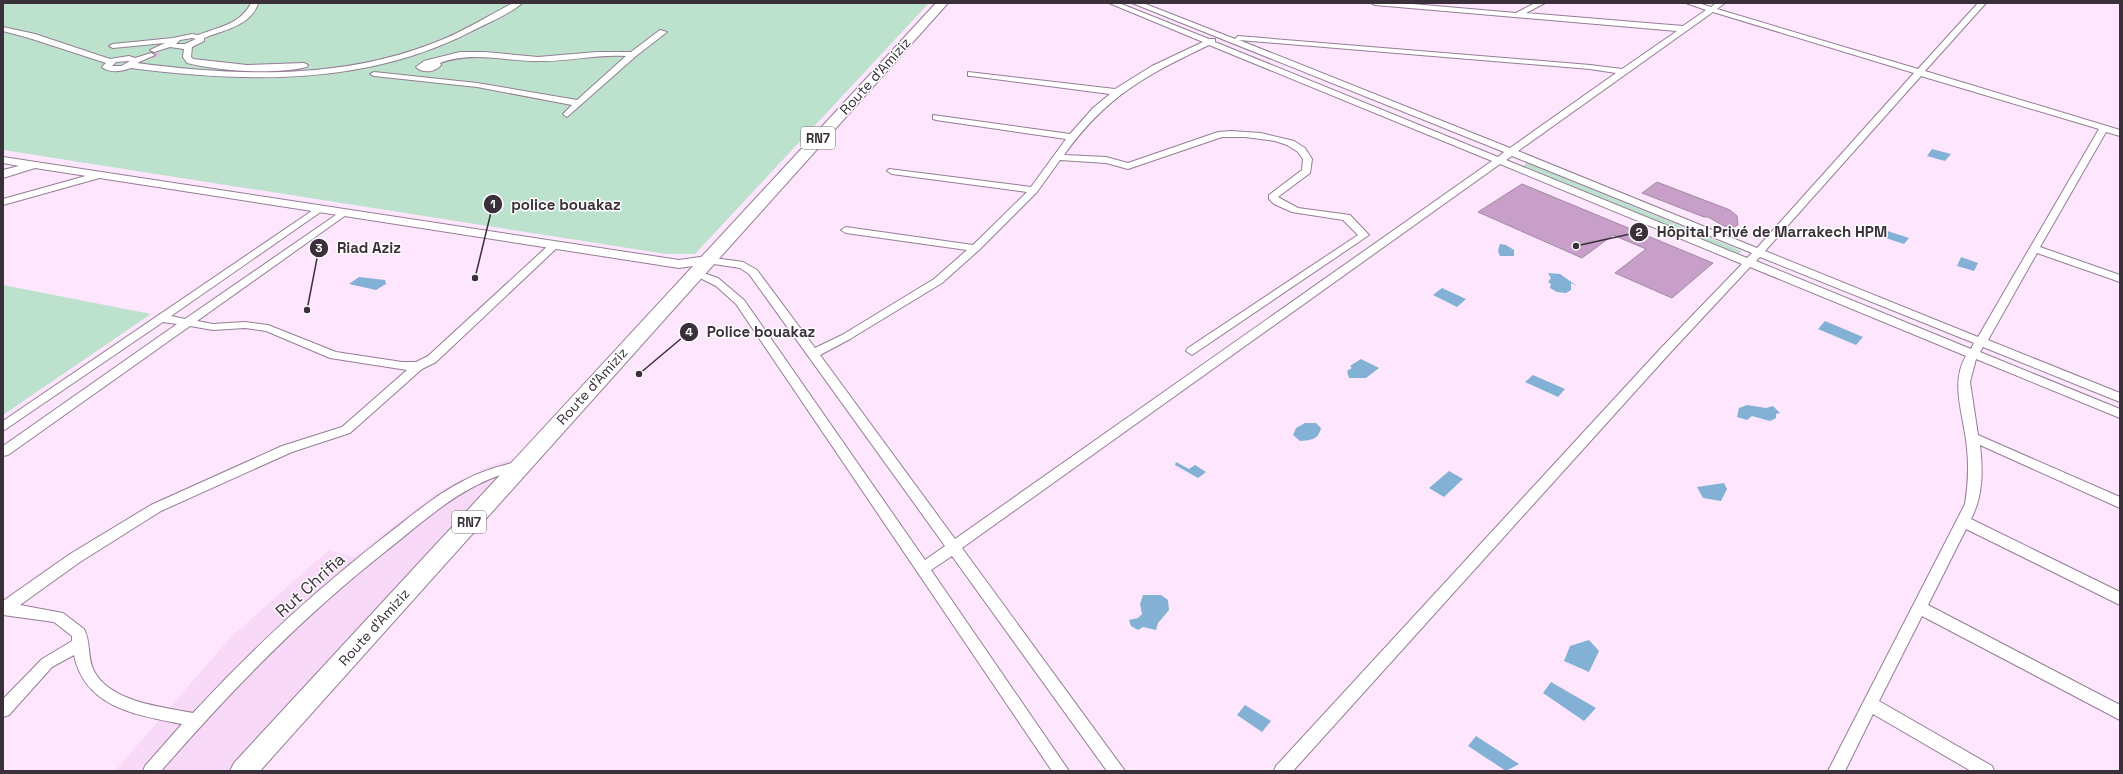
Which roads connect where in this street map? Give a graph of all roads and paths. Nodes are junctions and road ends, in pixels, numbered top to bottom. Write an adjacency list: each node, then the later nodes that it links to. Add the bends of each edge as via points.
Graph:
1 (518, 3): 25 (street, via 454,38)
2 (942, 3): 62 (main road, Route d'Amiziz / RN7)
3 (1113, 3): 12 (street)
4 (1155, 3): 12 (street)
5 (1375, 3): 11 (street)
6 (1541, 3): 14 (street)
7 (1690, 3): 13 (street)
8 (1721, 3): 13 (street)
9 (1982, 3): 30 (street)
10 (254, 4): 18 (street, via 250,14 243,19)
11 (1404, 4): 14 (street)
12 (1134, 6): 19 (street); 20 (street)
13 (1712, 10): 16 (street); 30 (street)
14 (1518, 14): 16 (street)
15 (3, 29): 26 (street, via 111,62 106,65 107,68 117,68)
16 (1686, 29): 29 (street)
17 (663, 32): 24 (street)
18 (199, 36): 21 (street, via 188,36); 22 (street, via 199,41)
19 (1225, 37): 20 (street); 29 (street); 33 (street)
20 (1209, 42): 35 (street); 36 (street, via 1155,68)
21 (174, 43): 22 (street); 23 (street); 26 (street)
22 (188, 45): 27 (street, via 186,57 190,61 207,64 285,67)
23 (113, 46)
24 (633, 54): 28 (street, via 537,59 465,54 451,55); 37 (street)
25 (402, 57): 26 (street, via 335,72 274,77 196,74); 28 (street)
26 (132, 61)
27 (304, 65)
28 (423, 67): 34 (street)
29 (1625, 72): 44 (street)
30 (1920, 72): 41 (street); 60 (street)
31 (374, 74): 34 (street)
32 (971, 74): 36 (street)
33 (1318, 74): 35 (street); 44 (street)
34 (413, 77): 37 (street, via 477,85)
35 (1305, 81): 47 (street)
36 (1117, 92): 43 (street, via 1096,110)
37 (578, 103): 38 (street)
38 (567, 114)
39 (936, 118): 43 (street)
40 (2120, 127): 41 (street)
41 (2107, 129): 42 (street); 59 (street)
42 (2120, 133)
43 (1072, 137): 45 (street)
44 (1511, 152): 47 (street); 60 (street)
45 (1059, 157): 52 (street); 67 (street, via 1106,160 1128,166 1221,134 1273,137 1299,147 1310,164 1307,171 1272,196 1276,203 1317,216 1346,217 1364,235)
46 (3, 160): 48 (street)
47 (1500, 160): 61 (street); 79 (street)
48 (35, 165): 50 (street); 51 (street)
49 (892, 171): 52 (street)
50 (3, 174)
51 (100, 175): 53 (street); 54 (street)
52 (1034, 190): 58 (street)
53 (3, 202)
54 (319, 209): 55 (street); 64 (street)
55 (343, 212): 57 (street); 65 (street)
56 (846, 230): 58 (street)
57 (555, 245): 62 (street); 70 (street, via 432,359)
58 (975, 248): 68 (street, via 938,280 846,337)
59 (2035, 249): 63 (street); 66 (street)
60 (1758, 253): 61 (street); 66 (street)
61 (1748, 264): 69 (street); 93 (street, via 1664,351)
62 (694, 266): 68 (street, via 743,265 753,272); 76 (main road, Route d'Amiziz / RN7); 80 (street, via 723,284 740,302)
63 (2120, 279)
64 (162, 318): 65 (street); 73 (street)
65 (186, 322): 70 (street, via 213,327 245,325 268,328 334,355 402,366); 75 (street)
66 (1981, 342): 69 (street); 71 (street)
67 (1192, 351)
68 (813, 354): 79 (street)
69 (1972, 355): 72 (street); 74 (street, via 1964,373)
70 (418, 366): 83 (street, via 346,430 287,449 156,508 75,558)
71 (2120, 398)
72 (2120, 414)
73 (3, 428)
74 (1972, 437): 77 (street); 78 (street, via 1976,487)
75 (3, 452)
76 (521, 465): 88 (street, Rut Chrifia, via 480,477 448,495 380,547 309,608); 90 (main road, Route d'Amiziz / RN7)
77 (2120, 503)
78 (1964, 522): 81 (street); 82 (street)
79 (954, 548): 80 (street); 92 (street)
80 (922, 570): 91 (street)
81 (2120, 599)
82 (1920, 608): 85 (street); 87 (street)
83 (3, 609): 84 (street, via 58,617 79,633)
84 (80, 644): 86 (street, via 47,663); 88 (street, via 88,674 105,694 138,708)
85 (1870, 704): 94 (street); 95 (street)
86 (3, 710)
87 (2120, 713)
88 (195, 720): 89 (street, Rut Chrifia)
89 (151, 771)
90 (244, 771)
91 (1060, 771)
92 (1117, 771)
93 (1282, 771)
94 (1836, 771)
95 (1986, 771)

